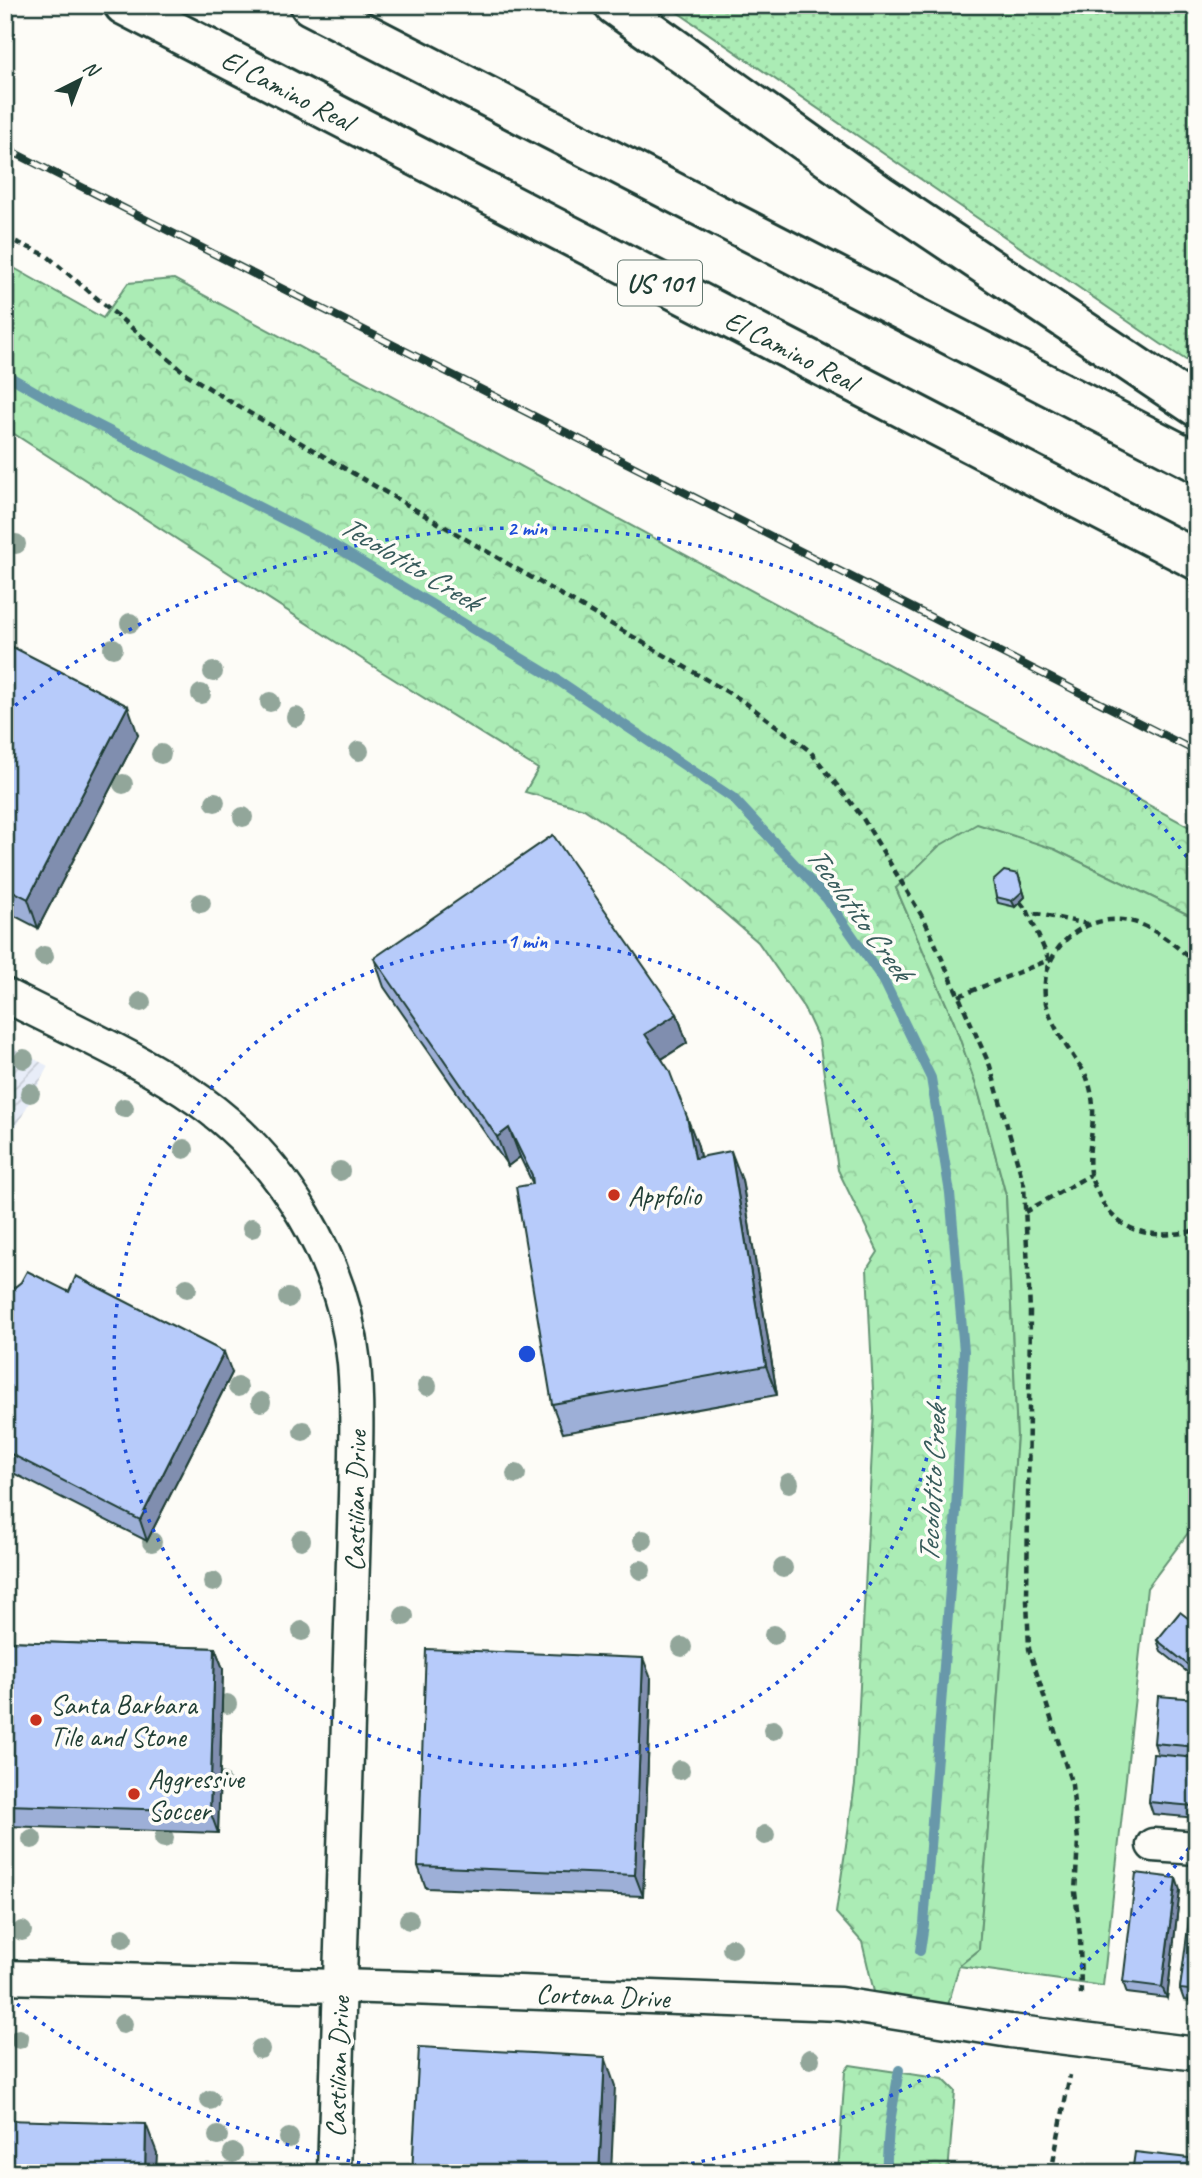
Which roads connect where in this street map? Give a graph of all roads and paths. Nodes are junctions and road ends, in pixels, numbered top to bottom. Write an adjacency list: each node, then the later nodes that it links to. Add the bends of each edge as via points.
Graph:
1 (124, 5): 7 (highway, El Camino Real / US 101)
2 (310, 5): 6 (highway)
3 (614, 5): 5 (highway, via 879,194)
4 (5, 237): 14 (path, via 46,256 185,373 743,701 810,751 862,817 926,921)
5 (1197, 407)
6 (1197, 461)
7 (1197, 560)
8 (1020, 902): 9 (path)
9 (1028, 912): 10 (path); 11 (path)
10 (1088, 925): 11 (path); 12 (path, via 1107,919 1132,922 1160,935)
11 (1049, 960): 14 (path); 15 (path, via 1046,1002 1054,1025 1086,1075 1092,1097)
12 (1197, 963)
13 (5, 995): 21 (street, Castilian Drive, via 169,1080 238,1131 299,1207 336,1286 354,1362 356,1399)
14 (959, 996): 16 (path, via 990,1066 1024,1185)
15 (1090, 1175): 16 (path); 17 (path, via 1112,1216 1130,1229 1174,1236)
16 (1025, 1212): 22 (path, via 1030,1311 1029,1649 1072,1785 1078,1840 1074,1892)
17 (1197, 1230)
18 (1153, 1845): 19 (street)
19 (1197, 1847)
20 (5, 1977): 21 (street, Cortona Drive)
21 (340, 1987): 23 (street, Cortona Drive, via 840,2004); 25 (street, Castilian Drive)
22 (1081, 1998)
23 (1197, 2054)
24 (1070, 2075): 26 (path)
25 (334, 2173)
26 (1051, 2173)

